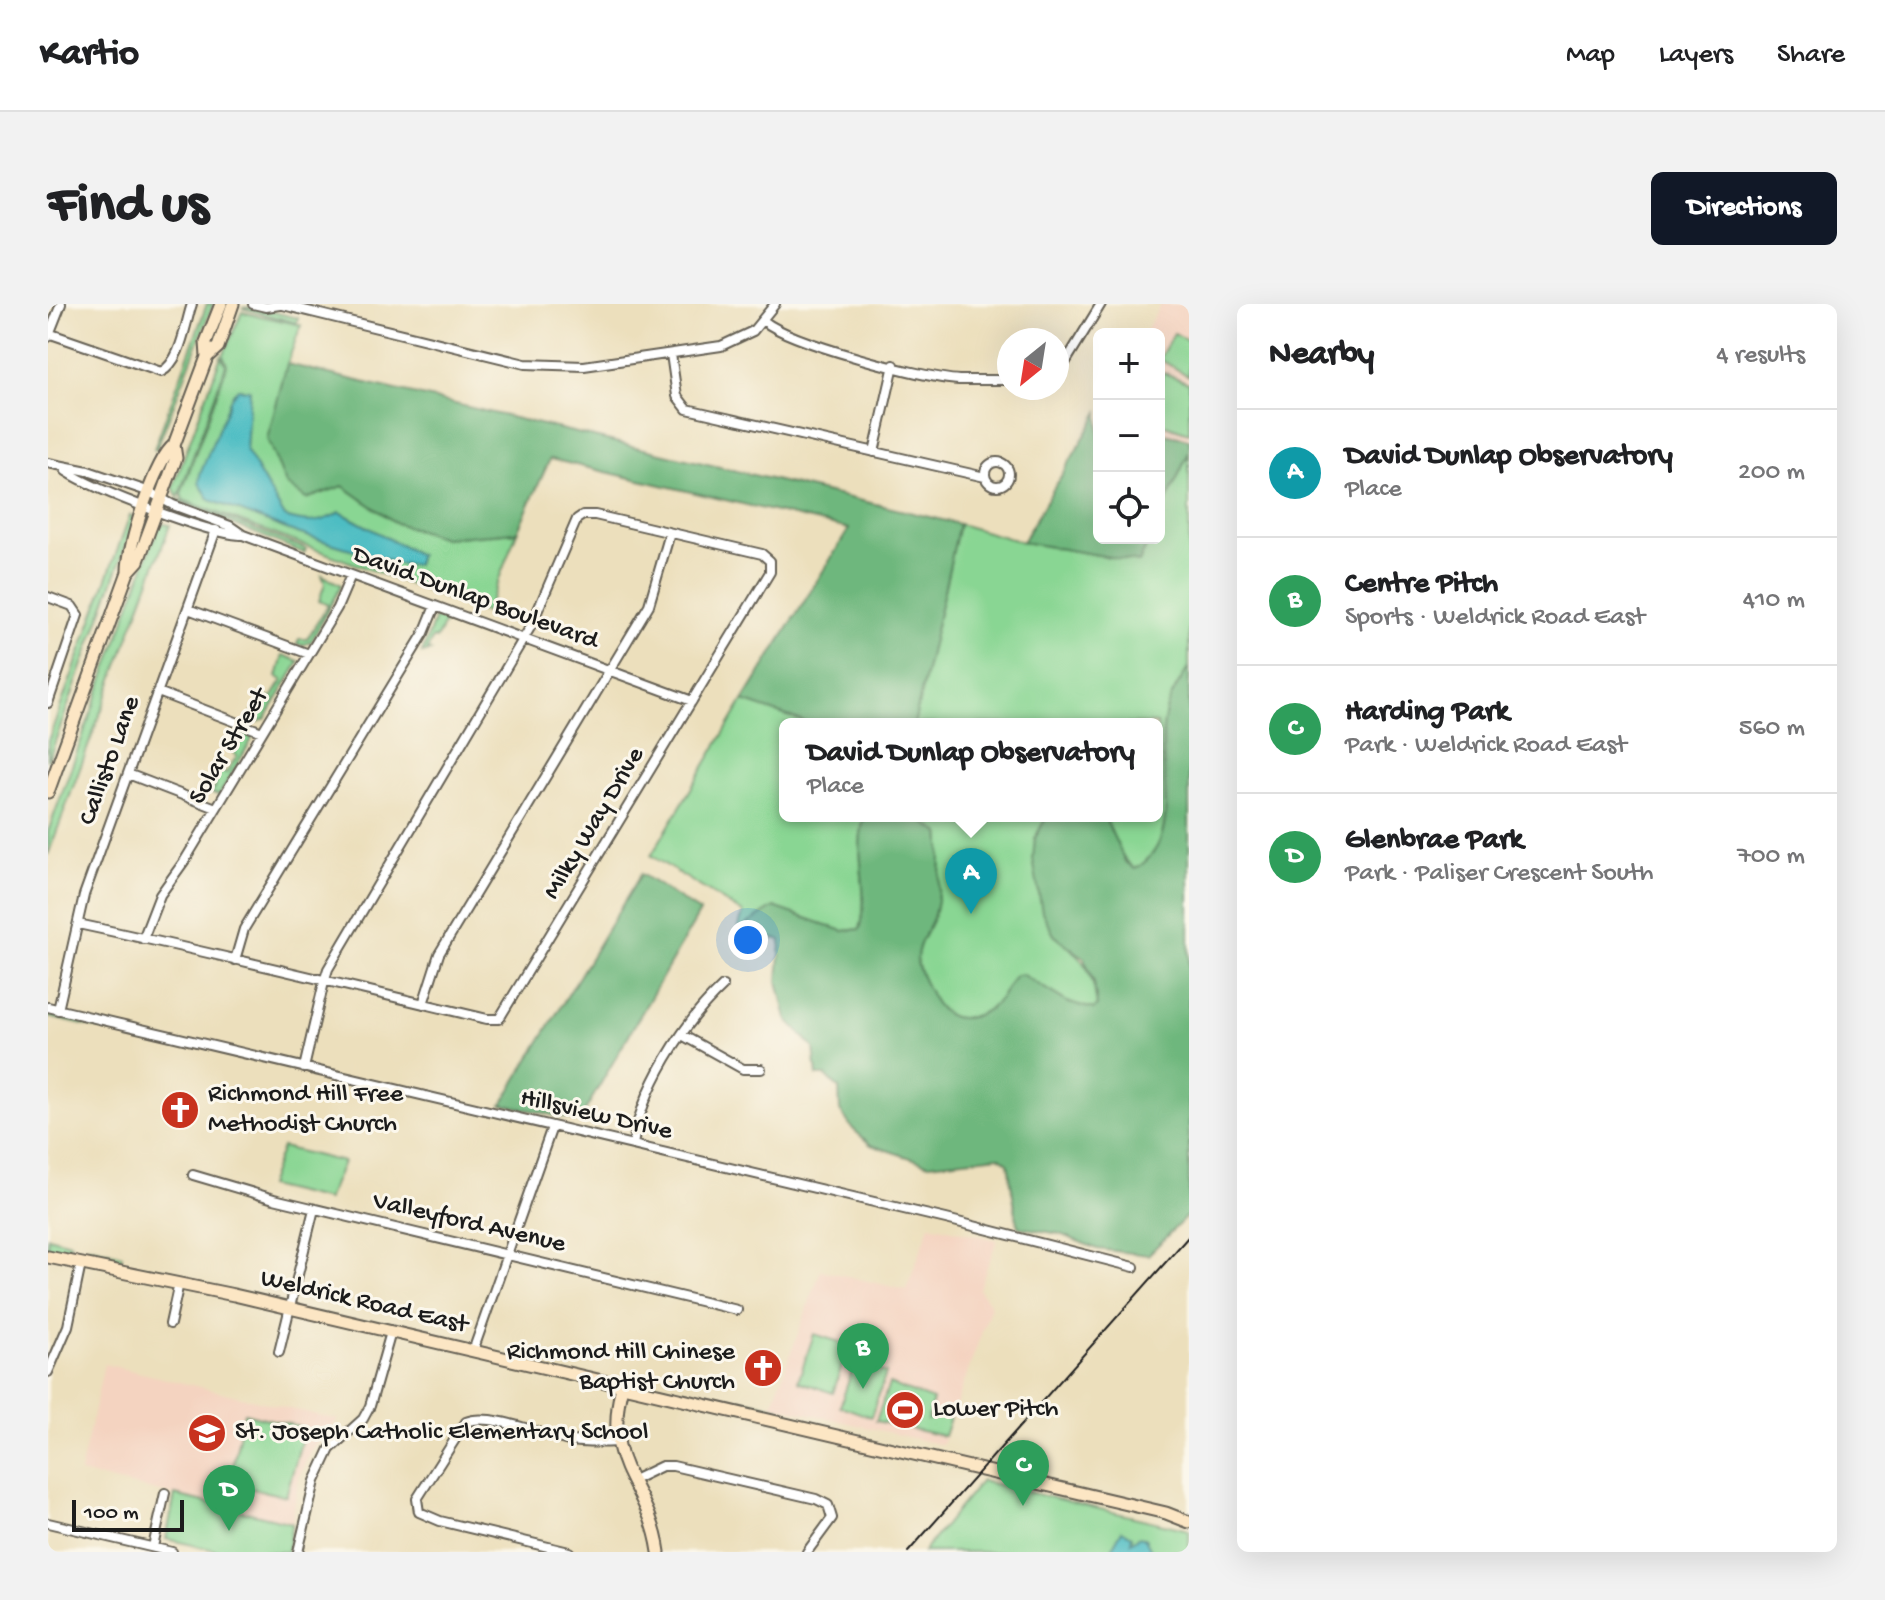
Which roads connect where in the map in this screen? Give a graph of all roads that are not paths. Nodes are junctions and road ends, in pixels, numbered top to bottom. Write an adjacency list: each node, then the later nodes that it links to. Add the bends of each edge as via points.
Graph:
1 (61, 304): 11 (street)
2 (192, 304): 11 (street, via 175,358 161,372)
3 (221, 304): 14 (street, via 206,342)
4 (233, 304): 14 (street, via 218,347)
5 (253, 304): 6 (street)
6 (280, 304): 9 (street)
7 (775, 304): 10 (street)
8 (1101, 304): 13 (street)
9 (311, 308): 12 (street, via 543,366)
10 (764, 321): 12 (street, via 735,342); 15 (street, via 790,337)
11 (48, 334)
12 (671, 354): 17 (street, via 677,396 687,409)
13 (1069, 356)
14 (207, 357): 21 (street, via 174,445 164,452)
15 (894, 365): 16 (street, via 946,378); 17 (street)
16 (997, 380)
17 (874, 452): 20 (street)
18 (48, 463): 19 (street)
19 (62, 468): 21 (street, via 88,471); 21 (street, via 83,482)
20 (985, 477)
21 (153, 501): 22 (street, David Dunlap Boulevard); 24 (street, David Dunlap Boulevard); 37 (street, via 128,557 128,572)
22 (216, 530): 24 (street, David Dunlap Boulevard); 28 (street, Callisto Lane)
23 (670, 533): 29 (street, Milky Way Drive, via 583,515 577,519); 31 (street, via 649,605); 33 (street, Milky Way Drive, via 762,554 770,561 770,572)
24 (243, 535): 25 (street, David Dunlap Boulevard)
25 (351, 575): 27 (street, David Dunlap Boulevard); 30 (street, Solar Street)
26 (48, 597): 34 (street, via 72,606 78,615)
27 (435, 606): 29 (street, David Dunlap Boulevard); 41 (street, via 424,633 244,929)
28 (188, 609): 30 (street); 32 (street, Callisto Lane)
29 (524, 638): 31 (street, David Dunlap Boulevard); 42 (street, via 340,945)
30 (309, 654): 35 (street, Solar Street)
31 (610, 669): 33 (street, David Dunlap Boulevard); 44 (street, via 439,954)
32 (158, 692): 35 (street); 36 (street, Callisto Lane)
33 (692, 701): 44 (street, Milky Way Drive, via 504,1014 487,1019)
34 (48, 703)
35 (262, 732): 38 (street, Solar Street)
36 (128, 774): 38 (street); 39 (street, Callisto Lane)
37 (48, 792)
38 (216, 808): 40 (street, Solar Street, via 160,895)
39 (78, 924): 40 (street, Milky Way Drive); 45 (street, Callisto Lane)
40 (143, 939): 41 (street, Milky Way Drive)
41 (235, 960): 42 (street, Milky Way Drive)
42 (324, 982): 44 (street, Milky Way Drive); 47 (street)
43 (723, 986): 46 (street)
44 (423, 1004)
45 (53, 1008): 47 (street, Hillsview Drive)
46 (682, 1035): 48 (street, via 743,1069); 50 (street, via 641,1108)
47 (304, 1068): 49 (street, Hillsview Drive)
48 (761, 1069)
49 (552, 1127): 50 (street, Hillsview Drive); 53 (street)
50 (633, 1145): 56 (street, Hillsview Drive)
51 (193, 1175): 52 (street, Valleyford Avenue)
52 (314, 1209): 53 (street, Valleyford Avenue); 58 (street)
53 (508, 1254): 59 (street, Valleyford Avenue); 62 (street)
54 (48, 1257): 55 (street, Weldrick Road East)
55 (81, 1264): 57 (street, Weldrick Road East); 64 (street, via 68,1326)
56 (1134, 1267)
57 (179, 1283): 58 (street, Weldrick Road East); 60 (street)
58 (289, 1308): 61 (street, Weldrick Road East); 63 (street)
59 (737, 1310)
60 (170, 1324)
61 (391, 1332): 62 (street, Weldrick Road East); 73 (street, via 370,1406 330,1449 315,1481)
62 (473, 1351): 65 (street, Weldrick Road East)
63 (279, 1352)
64 (48, 1372)
65 (622, 1386): 66 (street, via 615,1417); 69 (street, Weldrick Road East)
66 (617, 1442): 67 (street); 74 (street, via 567,1440 473,1419 466,1422 417,1499 419,1512 440,1521)
67 (631, 1481): 75 (street, via 650,1518); 76 (street, via 673,1466 816,1499 828,1505 832,1518)
68 (165, 1493): 71 (street)
69 (1187, 1518)
70 (48, 1523): 71 (street)
71 (153, 1547): 72 (street)
72 (172, 1552)
73 (298, 1552)
74 (569, 1552)
75 (659, 1552)
76 (807, 1552)

